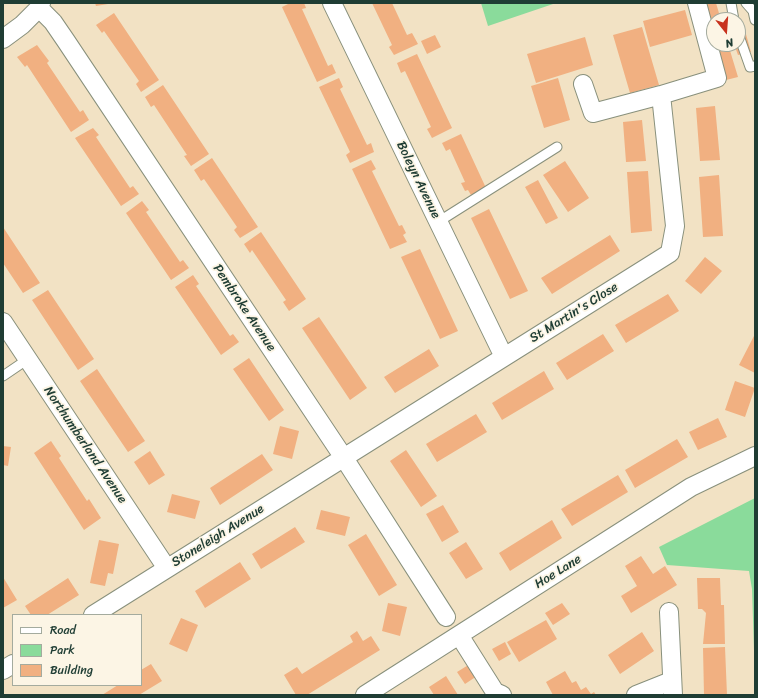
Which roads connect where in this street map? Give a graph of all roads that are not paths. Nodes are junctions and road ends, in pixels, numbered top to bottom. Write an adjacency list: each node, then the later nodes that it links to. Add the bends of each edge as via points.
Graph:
1 (332, 3): 12 (street, Boleyn Avenue)
2 (697, 3): 10 (street, via 717,78)
3 (746, 3): 5 (lane)
4 (40, 5): 6 (street, via 22,25); 18 (street, Pembroke Avenue)
5 (754, 14)
6 (3, 39)
7 (745, 52): 8 (lane, via 750,67)
8 (755, 66)
9 (583, 84): 10 (street, via 593,113)
10 (661, 96): 14 (street, St Martin's Close, via 675,226 670,253)
11 (557, 147): 12 (lane)
12 (438, 222): 14 (street, Boleyn Avenue)
13 (3, 322): 15 (street, Northumberland Avenue)
14 (504, 357): 18 (street, St Martin's Close)
15 (28, 359): 16 (lane); 19 (street, Northumberland Avenue)
16 (3, 376)
17 (755, 456): 23 (street, Hoe Lane, via 691,488)
18 (344, 458): 19 (street, Stoneleigh Avenue); 22 (street, Pembroke Avenue)
19 (166, 567): 21 (street, Stoneleigh Avenue)
20 (669, 612): 26 (street)
21 (95, 614)
22 (446, 617)
23 (459, 635): 27 (street); 28 (street, Hoe Lane)
24 (12, 665): 25 (street)
25 (3, 670)
26 (672, 688): 29 (street)
27 (497, 694)
28 (365, 695)
29 (636, 695)

